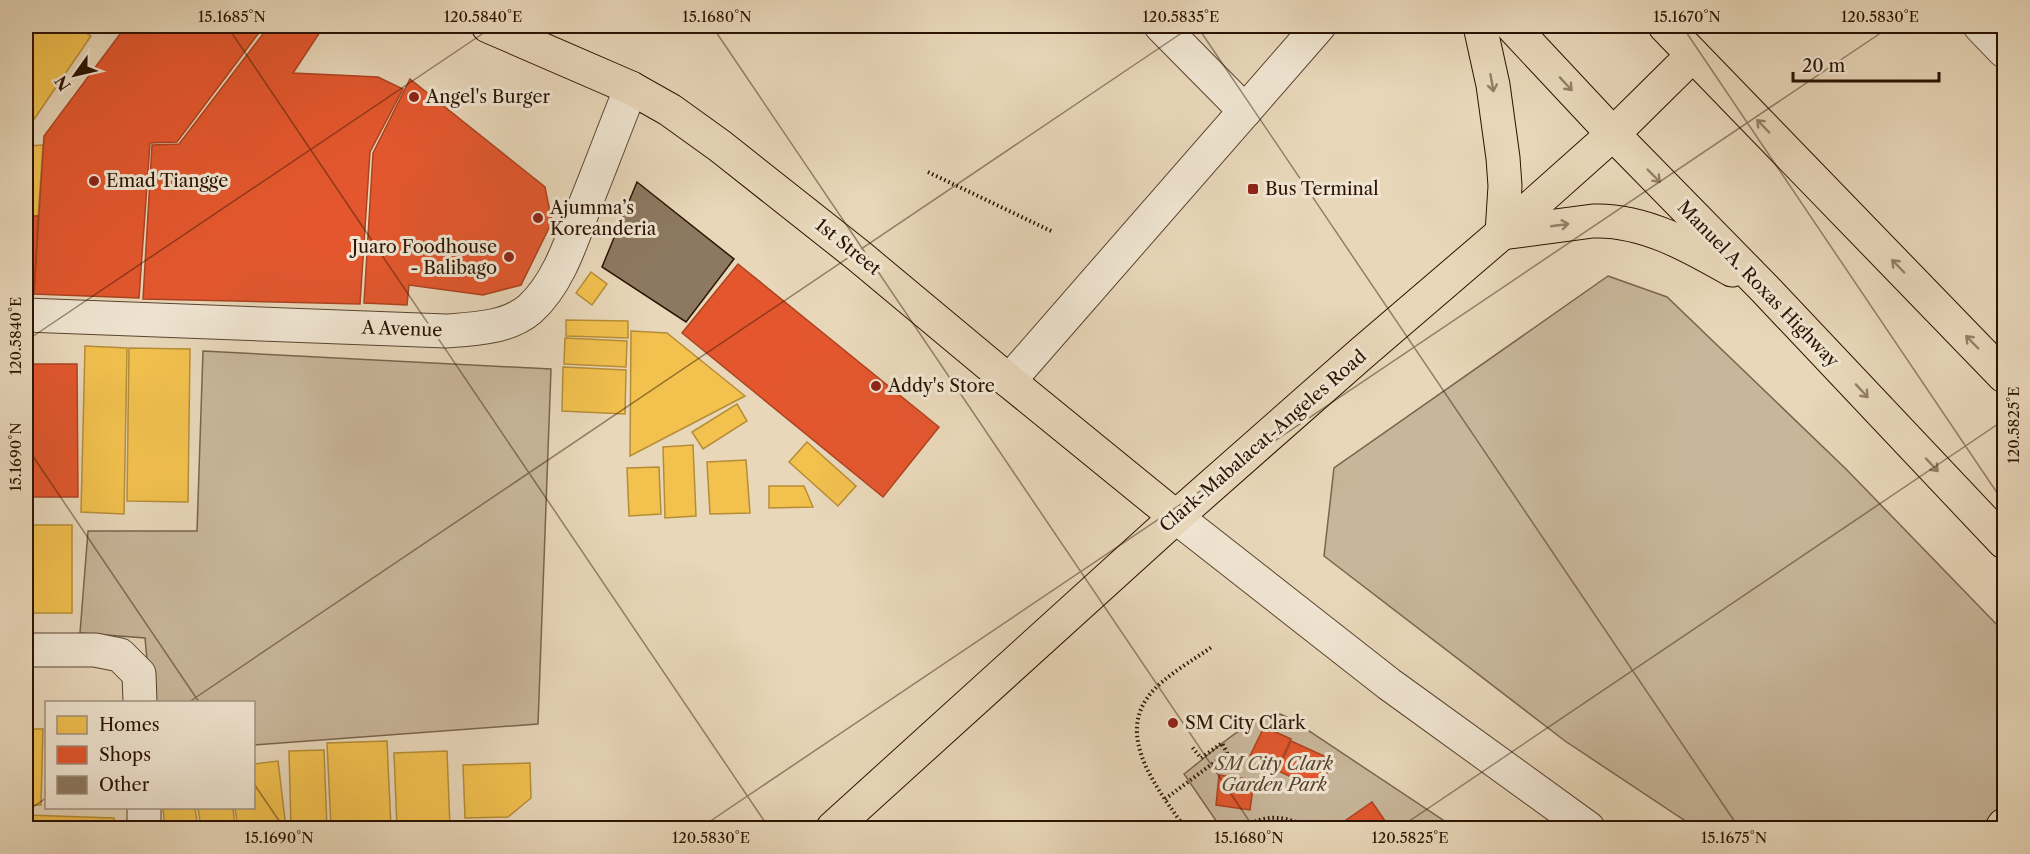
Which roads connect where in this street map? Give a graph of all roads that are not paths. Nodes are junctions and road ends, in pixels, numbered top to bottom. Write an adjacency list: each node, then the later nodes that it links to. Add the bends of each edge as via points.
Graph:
1 (1161, 26): 11 (street)
2 (1319, 26): 11 (street)
3 (1480, 26): 13 (main road, one-way to 13, via 1503,158)
4 (1512, 26): 12 (main road, Manuel A. Roxas Highway, one-way to 12)
5 (1665, 26): 9 (main road)
6 (1980, 26): 8 (street)
7 (504, 29): 10 (main road, 1st Street)
8 (2004, 51)
9 (1693, 55): 12 (main road, Clark-Mabalacat-Angeles Road); 16 (main road, one-way to 9)
10 (631, 88): 15 (street, A Avenue, via 563,261 529,310 505,322 446,331); 17 (main road, 1st Street, via 720,146)
11 (1245, 111): 17 (street)
12 (1613, 134): 13 (main road, Clark-Mabalacat-Angeles Road); 14 (main road, Manuel A. Roxas Highway, one-way to 14)
13 (1502, 233): 14 (main road, one-way to 14, via 1593,221 1628,224 1676,239); 18 (main road, Clark-Mabalacat-Angeles Road)
14 (1764, 288): 19 (main road, Manuel A. Roxas Highway, one-way to 19)
15 (26, 315)
16 (2004, 376)
17 (1009, 381): 18 (main road, 1st Street)
18 (1176, 517): 24 (main road, Clark-Mabalacat-Angeles Road); 25 (street, via 1389,684)
19 (2004, 542)
20 (26, 650): 21 (street, via 95,650 120,655 139,674)
21 (140, 701)
22 (144, 809): 23 (street)
23 (144, 828)
24 (833, 828)
25 (1588, 828)

